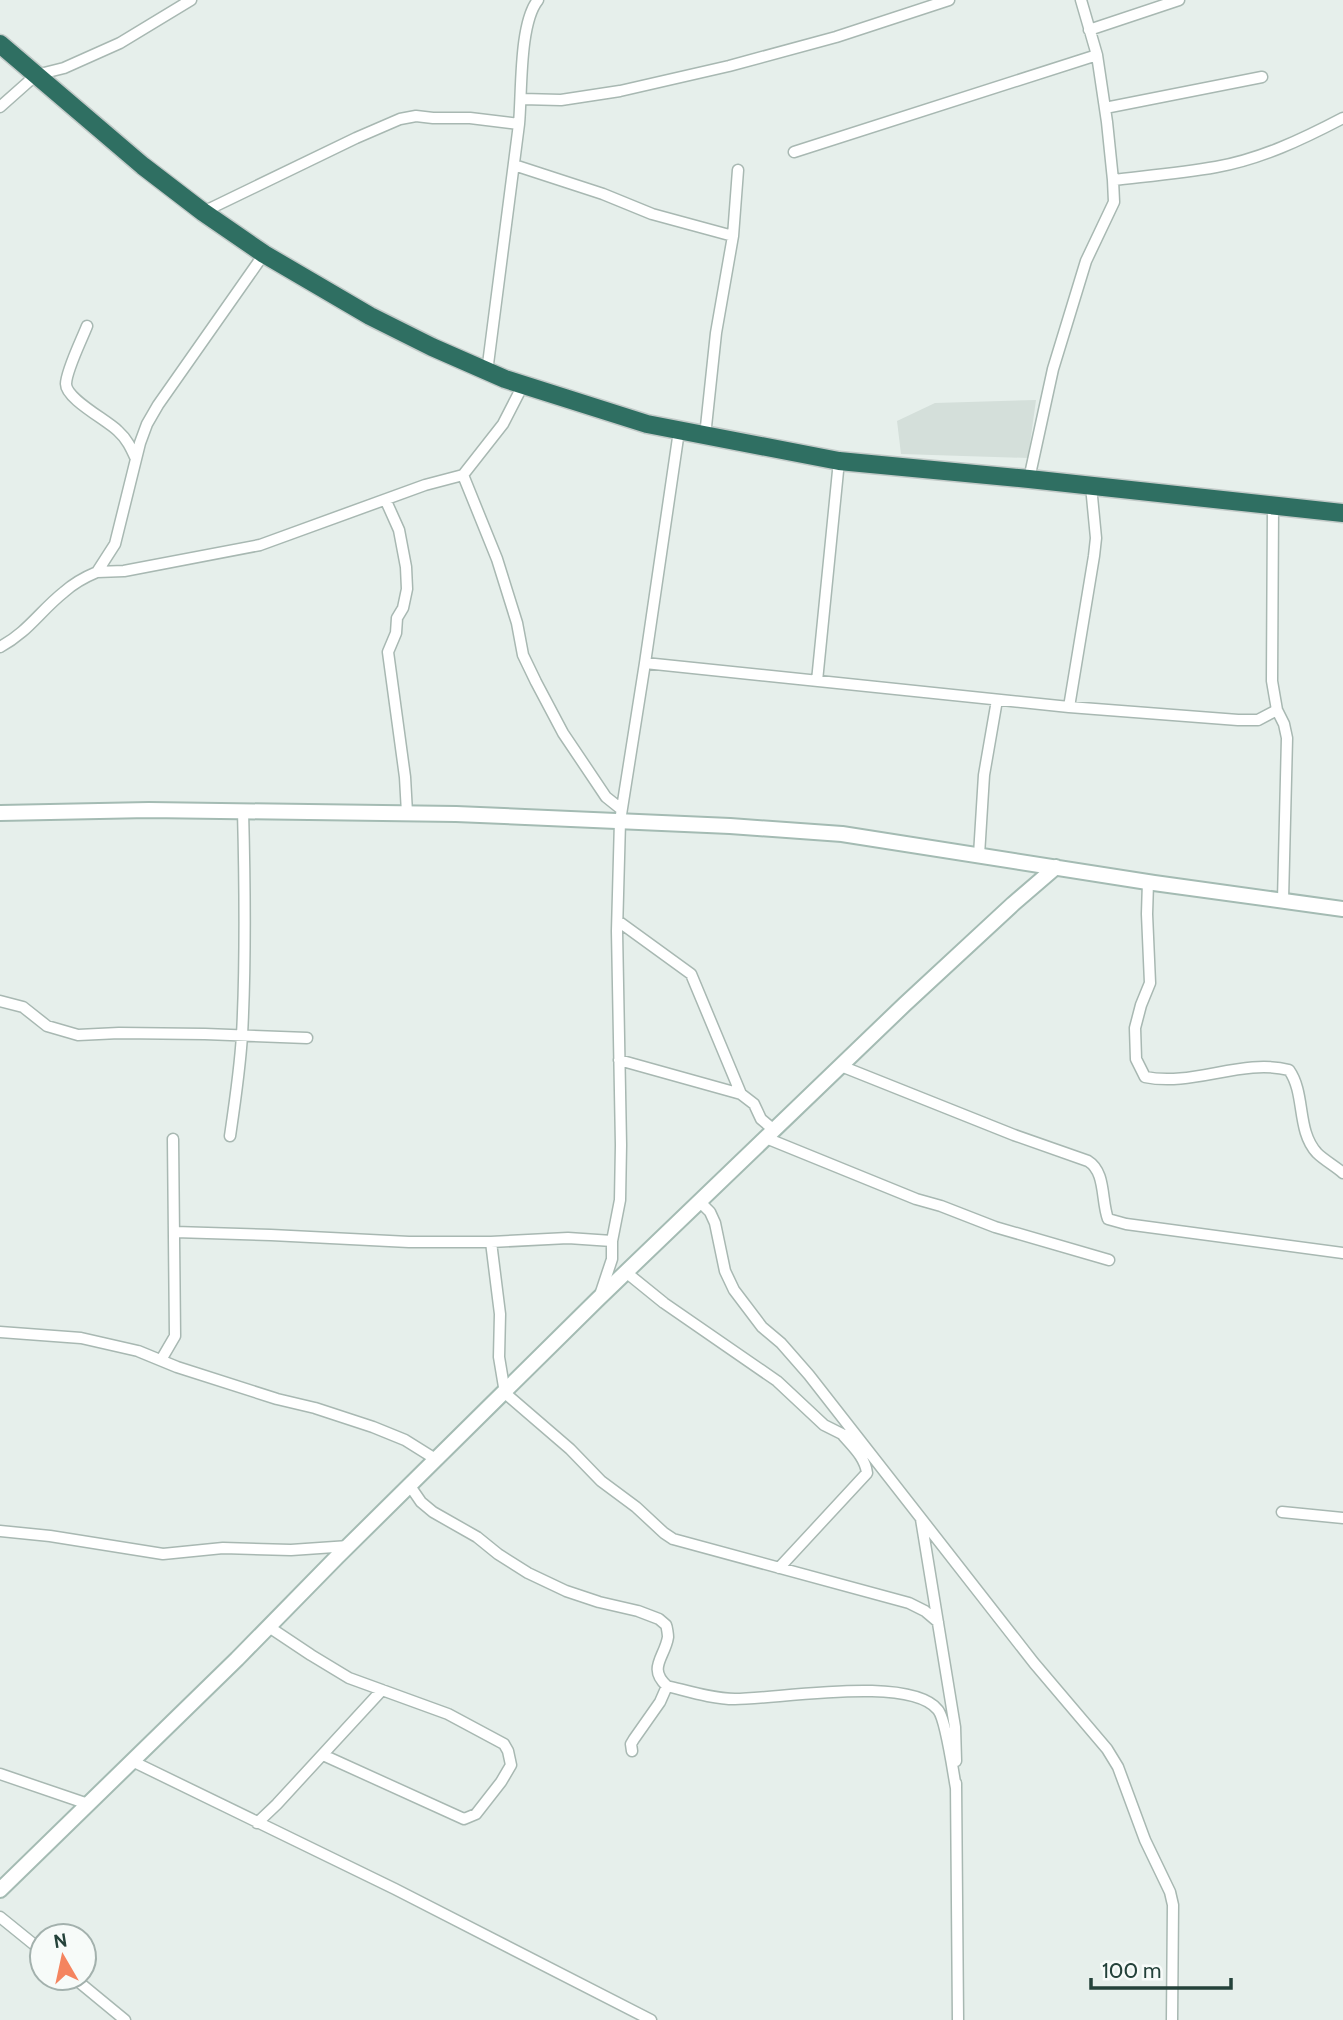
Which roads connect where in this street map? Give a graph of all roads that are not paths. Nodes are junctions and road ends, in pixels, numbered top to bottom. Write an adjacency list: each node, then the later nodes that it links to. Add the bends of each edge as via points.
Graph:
1 (191, 0): 9 (street, via 120,43)
2 (538, 0): 11 (street, via 525,36)
3 (949, 0): 11 (street, via 729,66 608,93 561,100)
4 (1081, 0): 6 (street)
5 (1179, 0): 6 (street)
6 (1089, 30): 8 (street)
7 (0, 44): 9 (highway)
8 (1097, 55): 13 (street); 16 (street)
9 (36, 75): 12 (street); 20 (highway)
10 (1262, 77): 13 (street)
11 (522, 99): 15 (street)
12 (0, 107)
13 (1105, 108): 19 (street)
14 (1343, 118): 19 (street, via 1295,142 1240,161)
15 (519, 124): 17 (street); 20 (street, via 470,118 400,119)
16 (794, 152)
17 (514, 165): 21 (street, via 652,214); 24 (street)
18 (738, 170): 21 (street)
19 (1113, 180): 31 (street, via 1114,202 1087,261 1053,369)
20 (203, 212): 22 (highway)
21 (733, 236): 27 (street)
22 (264, 254): 24 (highway, via 370,316); 28 (street, via 158,405)
23 (87, 326): 28 (street, via 67,376 68,391 121,433)
24 (487, 372): 25 (highway)
25 (523, 385): 26 (highway); 30 (street, via 503,424)
26 (679, 431): 27 (highway); 38 (street)
27 (705, 436): 29 (highway)
28 (136, 459): 36 (street, via 115,544)
29 (839, 461): 31 (highway); 39 (street)
30 (463, 475): 33 (street); 46 (street, via 497,559 523,655 563,733)
31 (1029, 479): 32 (highway)
32 (1091, 486): 34 (highway); 41 (street, via 1096,538)
33 (386, 500): 36 (street, via 260,545); 45 (street, via 406,567 405,603 388,652)
34 (1273, 506): 35 (highway); 42 (street, via 1272,681)
35 (1343, 513)
36 (97, 572): 37 (street, via 80,580 29,628)
37 (0, 647)
38 (645, 663): 39 (street); 46 (street)
39 (817, 681): 40 (street)
40 (998, 700): 41 (street); 47 (street, via 985,775)
41 (1069, 707): 42 (street, via 1238,720 1258,720)
42 (1277, 710): 50 (street, via 1287,738)
43 (243, 811): 44 (street); 45 (street); 54 (street, via 246,932)
44 (0, 813)
45 (407, 813): 46 (street)
46 (621, 815): 47 (street, via 842,834); 52 (street)
47 (979, 855): 48 (street)
48 (1056, 867): 49 (street); 57 (street)
49 (1149, 882): 50 (street); 62 (street, via 1150,983 1135,1028 1136,1059 1145,1077 1164,1081 1248,1068 1289,1070 1297,1082 1307,1137 1317,1153)
50 (1283, 900): 51 (street)
51 (1343, 909)
52 (618, 921): 56 (street); 58 (street, via 691,974)
53 (0, 1001): 54 (street, via 23,1007 47,1026 78,1035)
54 (242, 1035): 55 (street); 60 (street)
55 (307, 1038)
56 (619, 1060): 58 (street); 65 (street, via 620,1200)
57 (841, 1066): 59 (street); 67 (street, via 1088,1161 1099,1172 1108,1219)
58 (741, 1094): 59 (street, via 754,1104)
59 (770, 1134): 63 (street); 68 (street, via 916,1199)
60 (230, 1136)
61 (173, 1139): 64 (street)
62 (1343, 1173)
63 (700, 1202): 69 (street); 75 (street, via 715,1223 734,1290)
64 (175, 1232): 66 (street); 72 (street, via 175,1336)
65 (612, 1241): 66 (street); 70 (street, via 612,1259)
66 (491, 1242): 73 (street)
67 (1343, 1253)
68 (1109, 1260)
69 (627, 1273): 70 (street); 74 (street, via 777,1381 824,1425)
70 (598, 1299): 73 (street)
71 (0, 1332): 72 (street, via 81,1338)
72 (161, 1360): 76 (street, via 373,1427)
73 (505, 1393): 76 (street); 83 (street, via 673,1539)
74 (842, 1434): 75 (street); 83 (street, via 860,1455 867,1473)
75 (859, 1439): 79 (street)
76 (437, 1460): 77 (street)
77 (410, 1486): 82 (street); 86 (street, via 433,1511 528,1573 566,1591 659,1619 668,1636 657,1668)
78 (1282, 1512): 80 (street)
79 (921, 1518): 84 (street); 102 (street, via 1118,1767 1173,1905)
80 (1343, 1518)
81 (0, 1531): 82 (street, via 163,1554)
82 (349, 1546): 85 (street)
83 (779, 1568): 84 (street, via 909,1603)
84 (938, 1622): 92 (street, via 955,1727)
85 (269, 1627): 87 (street, via 349,1678); 90 (street)
86 (667, 1686): 88 (street, via 634,1738); 92 (street, via 732,1699 842,1692 911,1695 939,1711)
87 (382, 1690): 89 (street); 89 (street, via 448,1714 504,1744 511,1766 476,1814 464,1819)
88 (632, 1751)
89 (323, 1755): 94 (street)
90 (132, 1761): 93 (street); 94 (street)
91 (0, 1774): 93 (street)
92 (956, 1788): 101 (street)
93 (88, 1804): 95 (street)
94 (257, 1823): 100 (street)
95 (0, 1890)
96 (0, 1917): 97 (street)
97 (28, 1940)
98 (91, 1992): 99 (street)
99 (125, 2020)
100 (651, 2020)
101 (958, 2020)
102 (1172, 2020)

